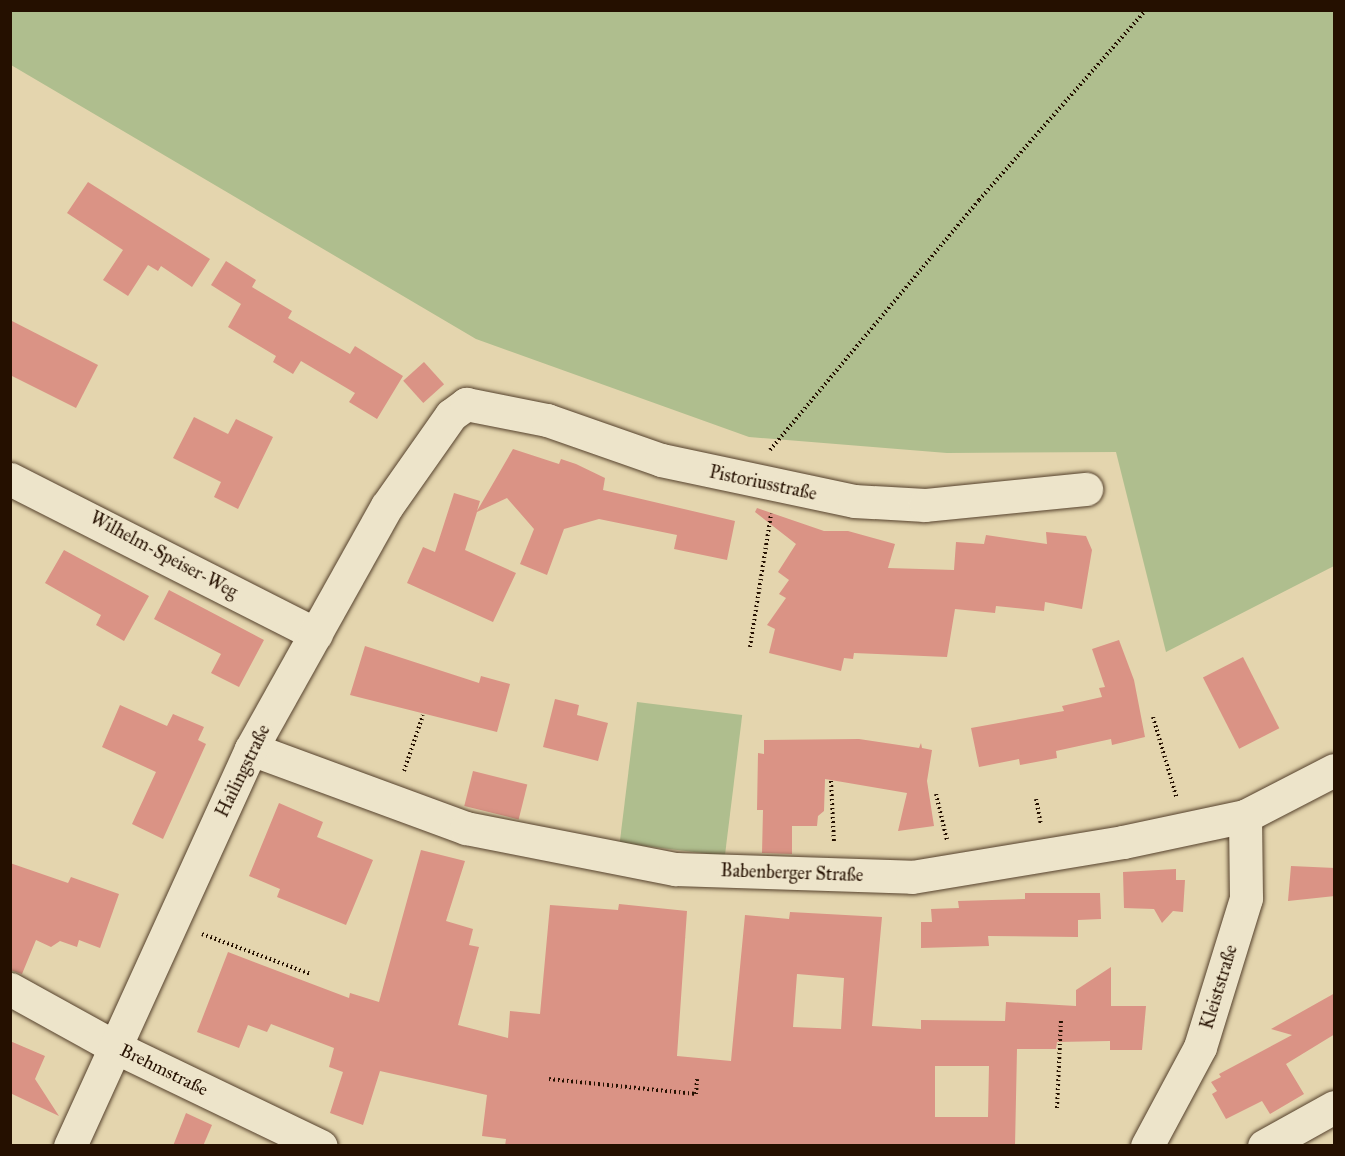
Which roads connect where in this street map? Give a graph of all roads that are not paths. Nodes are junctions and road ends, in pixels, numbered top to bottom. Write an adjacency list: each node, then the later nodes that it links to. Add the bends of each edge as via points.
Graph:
1 (451, 415): 3 (street, Pistoriusstraße, via 466,404 547,420 661,460 854,501 925,505); 4 (street, Hailingstraße, via 387,506)
2 (10, 479): 4 (street, Wilhelm-Speiser-Weg)
3 (1086, 489)
4 (316, 634): 5 (street, Hailingstraße)
5 (251, 749): 7 (street, Babenberger Straße, via 466,828 675,869 912,877); 9 (street, Hailingstraße)
6 (1335, 770): 7 (street, Babenberger Straße)
7 (1245, 816): 13 (street, Kleiststraße, via 1246,898 1200,1047)
8 (10, 989): 9 (street, Brehmstraße)
9 (117, 1048): 11 (street, Hailingstraße); 12 (street, Brehmstraße)
10 (1335, 1107): 14 (street)
11 (70, 1146)
12 (321, 1146)
13 (1148, 1146)
14 (1264, 1146)

